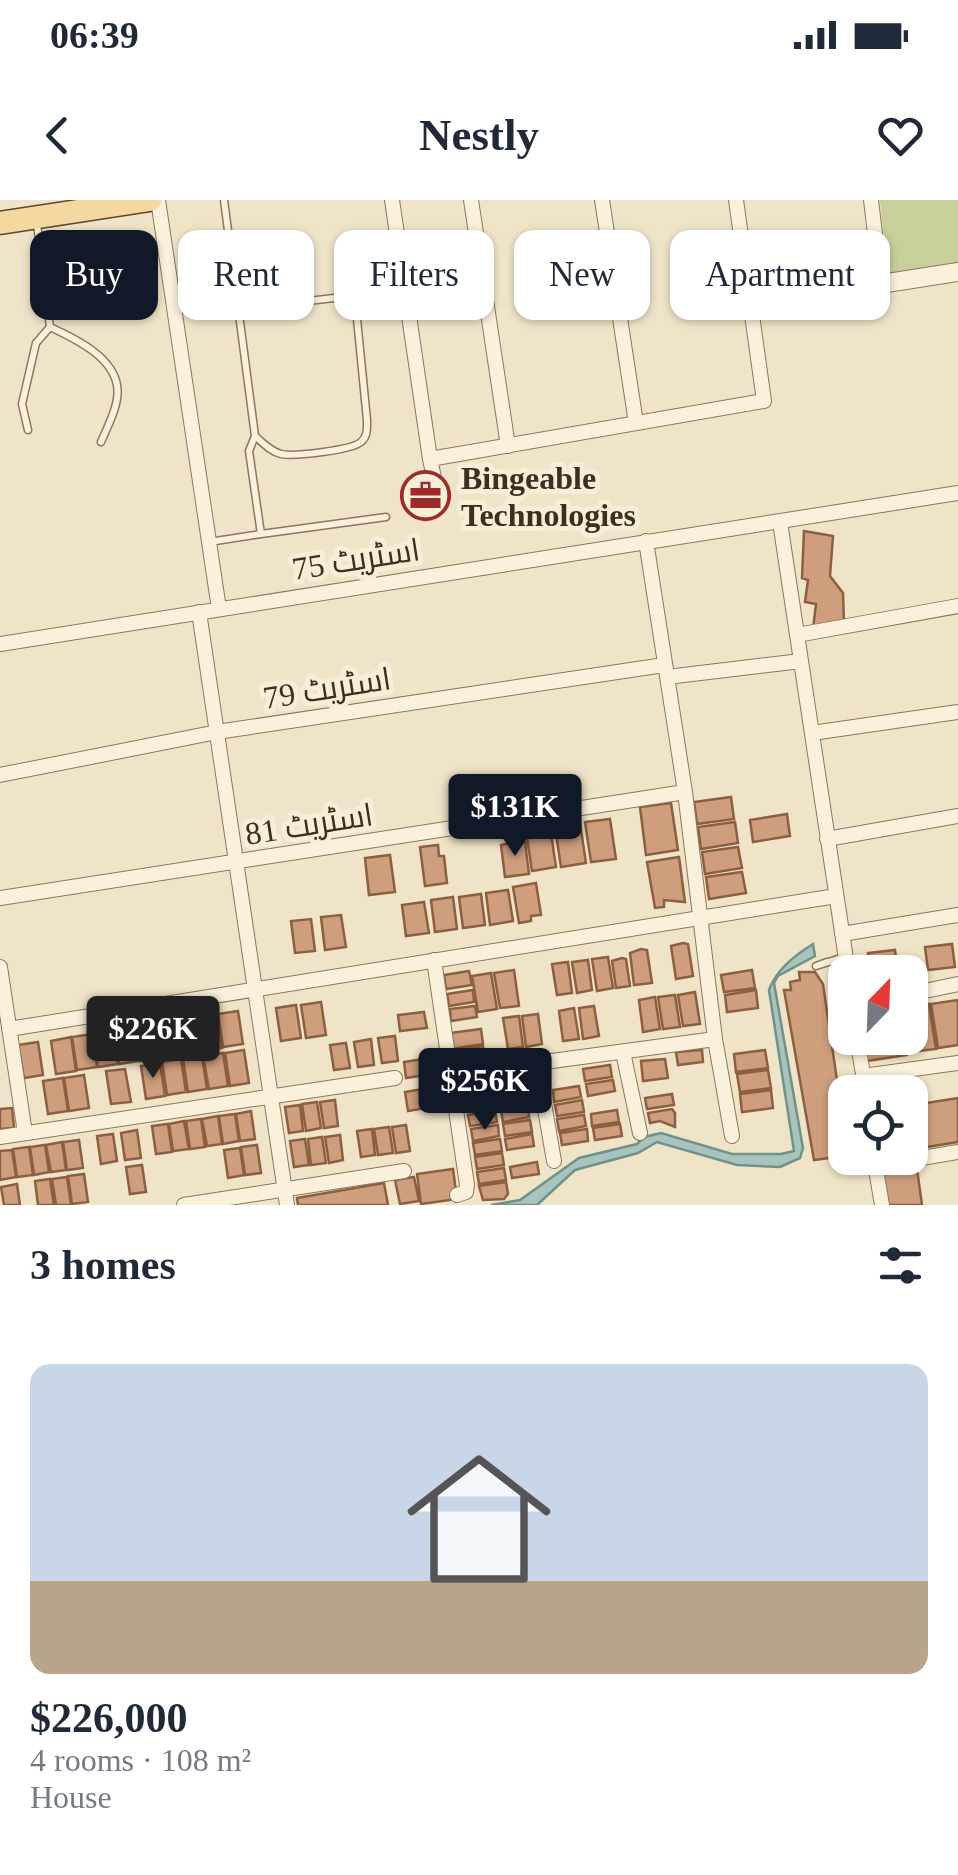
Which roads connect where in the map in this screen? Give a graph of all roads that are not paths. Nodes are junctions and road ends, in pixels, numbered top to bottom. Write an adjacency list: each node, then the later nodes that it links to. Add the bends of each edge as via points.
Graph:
1 (150, 200): 9 (main road)
2 (158, 200): 33 (street)
3 (224, 200): 12 (lane)
4 (392, 200): 26 (street)
5 (471, 200): 25 (street)
6 (602, 200): 21 (street)
7 (736, 200): 13 (street)
8 (872, 200): 14 (street)
9 (112, 203): 10 (main road)
10 (37, 218): 11 (main road); 20 (lane)
11 (0, 223)
12 (228, 230)
13 (741, 230)
14 (875, 230)
15 (958, 272): 16 (street)
16 (890, 283)
17 (314, 300): 23 (lane, via 344,300 358,318 367,433 351,447 288,455)
18 (239, 320): 23 (lane)
19 (755, 320): 21 (street, via 764,401)
20 (50, 328): 22 (lane, via 36,342 25,388); 24 (lane, via 85,343 113,370 118,400)
21 (636, 424): 25 (street)
22 (28, 430)
23 (255, 436): 31 (lane, via 249,450)
24 (102, 442)
25 (508, 446): 26 (street)
26 (430, 459): 28 (street)
27 (958, 493): 30 (street, اسٹریٹ 75)
28 (439, 501)
29 (386, 517): 31 (lane)
30 (780, 522): 32 (street, اسٹریٹ 75); 37 (street)
31 (262, 534): 33 (lane)
32 (646, 541): 35 (street, اسٹریٹ 75); 40 (street)
33 (208, 542): 35 (street)
34 (958, 606): 37 (street)
35 (219, 609): 36 (street, اسٹریٹ 75)
36 (199, 612): 38 (street, اسٹریٹ 75); 42 (street)
37 (797, 635): 39 (street)
38 (0, 644)
39 (800, 661): 40 (street, اسٹریٹ 79); 43 (street)
40 (666, 671): 42 (street, اسٹریٹ 79); 45 (street)
41 (958, 712): 43 (street)
42 (217, 732): 44 (street, اسٹریٹ 79); 48 (street)
43 (812, 733): 47 (street)
44 (0, 775)
45 (684, 792): 48 (street, اسٹریٹ 81); 52 (street)
46 (958, 816): 47 (street)
47 (827, 838): 49 (street)
48 (236, 863): 50 (street, اسٹریٹ 81); 58 (street)
49 (836, 896): 52 (street); 53 (street)
50 (0, 898)
51 (958, 916): 53 (street)
52 (701, 917): 55 (street); 61 (street)
53 (842, 934): 54 (street)
54 (845, 955)
55 (434, 960): 58 (street); 77 (street, via 467,1185)
56 (0, 967): 60 (street)
57 (958, 984): 59 (street)
58 (255, 989): 60 (street); 66 (street)
59 (928, 990)
60 (9, 1029): 67 (street)
61 (715, 1039): 62 (street); 70 (street)
62 (623, 1052): 68 (street); 73 (street, via 537,1064)
63 (958, 1063): 64 (street)
64 (870, 1075)
65 (396, 1078): 66 (street)
66 (271, 1097): 67 (street); 76 (street)
67 (25, 1133): 69 (street)
68 (640, 1133)
69 (0, 1136)
70 (732, 1136)
71 (958, 1152): 72 (street)
72 (928, 1156)
73 (554, 1161)
74 (404, 1171): 76 (street)
75 (877, 1175): 80 (street)
76 (284, 1189): 78 (street); 79 (street)
77 (456, 1195)
78 (184, 1205)
79 (286, 1205)
80 (882, 1205)

